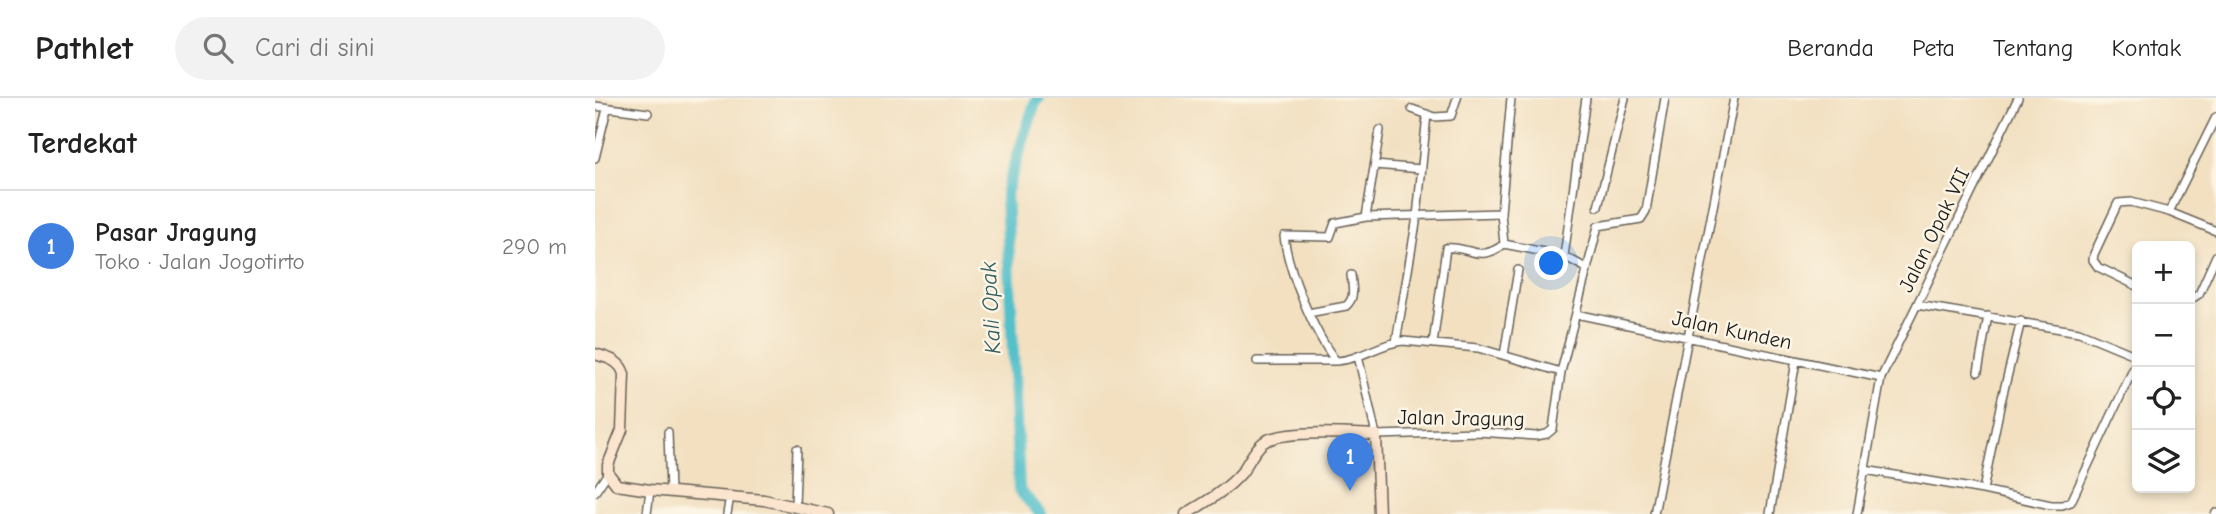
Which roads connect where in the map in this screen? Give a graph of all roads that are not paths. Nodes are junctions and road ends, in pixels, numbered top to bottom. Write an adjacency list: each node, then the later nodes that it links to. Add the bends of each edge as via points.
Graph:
1 (1457, 98): 12 (street, via 1451,116)
2 (1511, 98): 19 (street)
3 (1586, 98): 25 (street)
4 (1625, 98): 18 (street)
5 (1665, 98): 27 (street, Jalan Jragung, via 1646,211 1641,219 1598,226)
6 (1734, 98): 37 (street)
7 (2018, 98): 32 (street, Jalan Opak VII)
8 (595, 106): 9 (street)
9 (607, 108): 11 (street); 15 (street)
10 (1412, 109): 12 (street)
11 (648, 113)
12 (1427, 114): 17 (street)
13 (2216, 117): 20 (street)
14 (1380, 130): 16 (street)
15 (595, 158)
16 (1375, 165): 17 (street); 21 (street)
17 (1421, 169): 22 (street)
18 (1598, 207)
19 (1500, 212): 22 (street); 24 (street)
20 (2169, 212): 23 (street); 30 (street, via 2131,202 2114,207 2094,254 2095,264)
21 (1366, 217): 22 (street); 33 (street, via 1335,223 1330,237 1284,236)
22 (1417, 217): 38 (street)
23 (2216, 231)
24 (1504, 244): 25 (street); 39 (street, via 1480,254 1445,248)
25 (1564, 256): 27 (street)
26 (2216, 256): 31 (street)
27 (1586, 268): 34 (street, Jalan Jragung)
28 (1518, 270): 41 (street)
29 (1351, 275): 33 (street, via 1350,303)
30 (2132, 283)
31 (2195, 298)
32 (1917, 305): 35 (street); 50 (street, Jalan Opak VII)
33 (1308, 313): 44 (street)
34 (1576, 314): 37 (street, Jalan Kunden); 48 (street, Jalan Jragung)
35 (1988, 316): 36 (street); 49 (street)
36 (2021, 321): 43 (street, via 2079,332); 56 (street)
37 (1688, 339): 46 (street, Jalan Kunden); 67 (street)
38 (1396, 342): 39 (street); 42 (street)
39 (1433, 344): 41 (street)
40 (595, 354): 55 (street, via 615,361 624,374 622,430)
41 (1504, 355): 48 (street)
42 (1358, 356): 44 (street); 52 (street)
43 (2132, 357)
44 (1336, 360): 45 (street)
45 (1257, 361)
46 (1796, 361): 50 (street, Jalan Kunden); 68 (street)
47 (2133, 367): 56 (street, via 2071,502 2050,505)
48 (1561, 372): 52 (street, Jalan Jragung, via 1553,429 1547,434)
49 (1979, 372)
50 (1881, 378): 54 (street, Jalan Opak VII)
51 (668, 432): 59 (street)
52 (1375, 435): 65 (street, via 1278,436 1266,441 1227,486); 66 (street)
53 (796, 449): 61 (street)
54 (1865, 470): 56 (street); 69 (street, Jalan Opak VII)
55 (608, 473): 57 (street, via 617,485); 58 (street)
56 (1983, 489)
57 (650, 490): 59 (street); 62 (street)
58 (595, 492)
59 (670, 492): 60 (street)
60 (730, 496): 61 (street); 63 (street)
61 (795, 506): 64 (street)
62 (647, 514)
63 (727, 514)
64 (828, 514)
65 (1186, 514)
66 (1379, 514)
67 (1654, 514)
68 (1770, 514)
69 (1857, 514)

